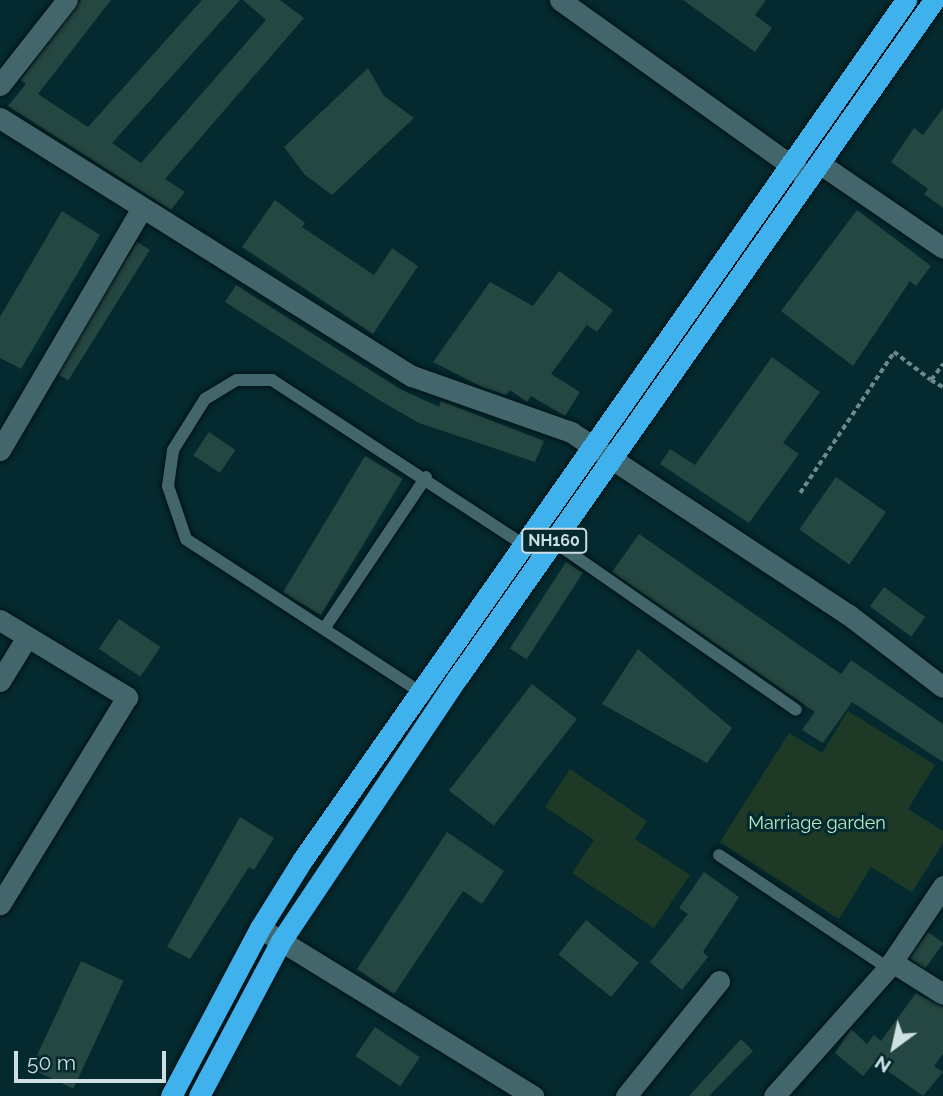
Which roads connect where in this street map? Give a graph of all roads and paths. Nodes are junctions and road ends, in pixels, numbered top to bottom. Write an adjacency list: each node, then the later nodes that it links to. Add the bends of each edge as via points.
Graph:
1 (67, 0): 5 (street)
2 (560, 0): 7 (street)
3 (905, 1): 4 (highway); 7 (highway, NH160)
4 (928, 8): 8 (highway, NH160)
5 (0, 85)
6 (0, 118): 9 (street)
7 (789, 163): 8 (street); 14 (highway, NH160)
8 (814, 170): 10 (street); 16 (highway, NH160)
9 (142, 208): 14 (street, via 412,376 571,432); 15 (street)
10 (943, 248)
11 (943, 365): 12 (path)
12 (932, 380): 13 (path); 18 (path, via 894,352)
13 (943, 387)
14 (591, 446): 16 (street); 19 (highway, NH160)
15 (0, 450)
16 (610, 461): 20 (highway, NH160); 25 (street, via 849,615)
17 (426, 477): 19 (lane); 22 (lane); 22 (lane, via 272,380 237,380 205,399 173,450 167,486 186,539)
18 (800, 493)
19 (527, 535): 20 (lane); 20 (lane); 26 (highway, NH160)
20 (548, 550): 27 (highway, NH160); 28 (lane)
21 (0, 620): 23 (street)
22 (324, 629): 26 (lane)
23 (27, 637): 24 (street); 31 (street, via 127,697)
24 (0, 681)
25 (943, 687)
26 (419, 692): 27 (lane); 32 (highway, NH160)
27 (440, 705): 33 (highway, NH160)
28 (796, 710)
29 (719, 855): 34 (lane)
30 (943, 886): 34 (street)
31 (0, 903)
32 (260, 928): 33 (street); 37 (highway, NH160)
33 (281, 941): 38 (highway, NH160); 39 (street)
34 (890, 965): 36 (street); 41 (street)
35 (719, 981): 40 (street)
36 (943, 994)
37 (171, 1096)
38 (199, 1096)
39 (533, 1096)
40 (626, 1096)
41 (774, 1096)

